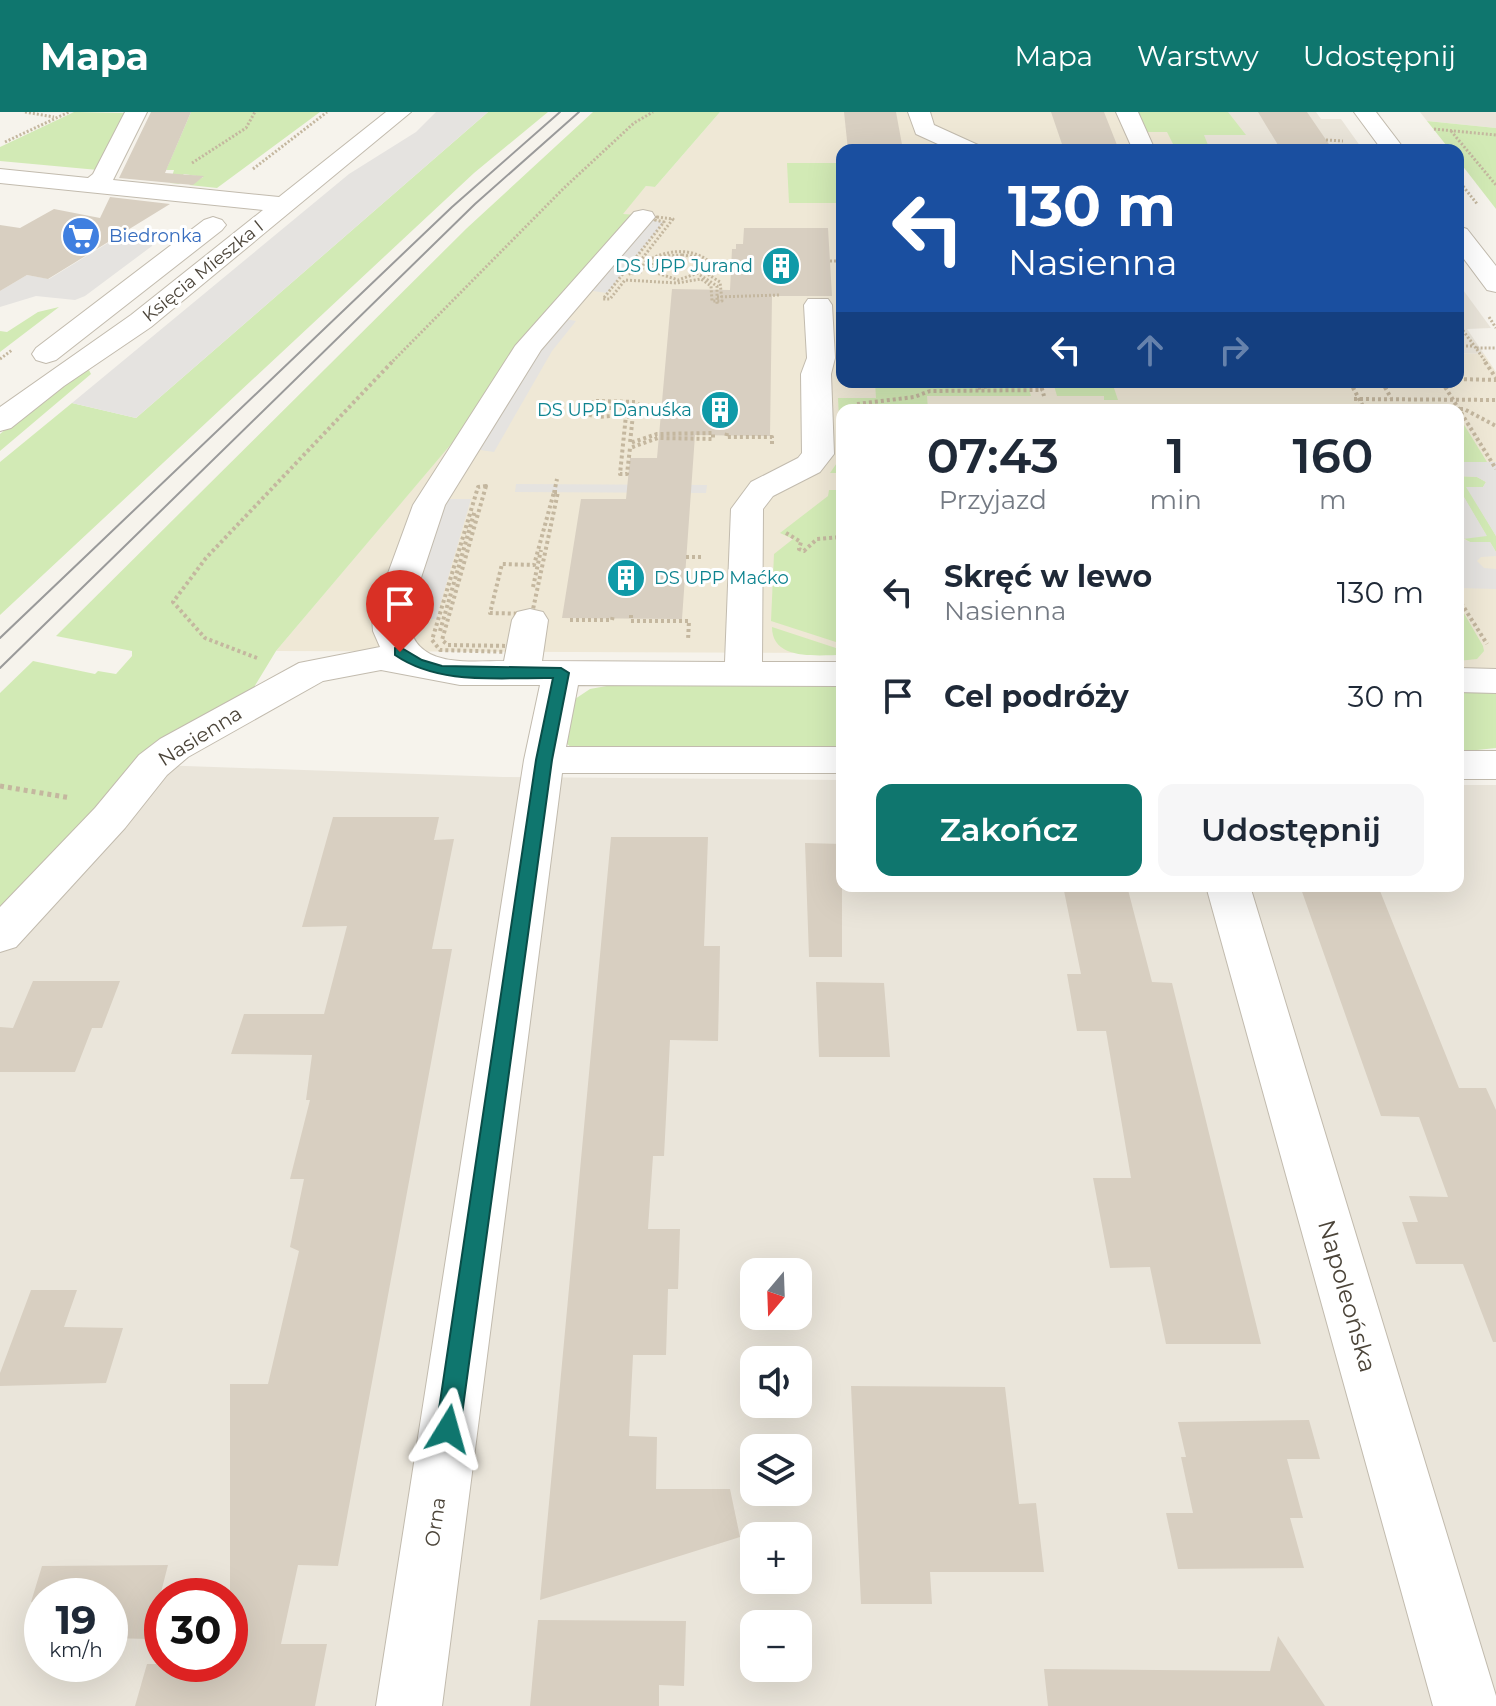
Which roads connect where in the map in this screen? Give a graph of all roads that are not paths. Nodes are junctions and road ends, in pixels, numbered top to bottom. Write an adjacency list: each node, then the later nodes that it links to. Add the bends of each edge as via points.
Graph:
1 (136, 112): 11 (street, via 103,178)
2 (400, 112): 13 (street, Księcia Mieszka I)
3 (919, 112): 6 (street, via 924,129)
4 (1127, 112): 7 (street)
5 (1365, 112): 8 (street)
6 (957, 144)
7 (1141, 144)
8 (1389, 144)
9 (0, 176): 11 (street)
10 (273, 179): 12 (street, Księcia Mieszka I)
11 (92, 186): 12 (street)
12 (243, 202): 13 (street); 18 (street, Księcia Mieszka I)
13 (284, 205): 19 (street, Księcia Mieszka I, via 141,321)
14 (643, 217): 21 (street, via 529,346 429,505 390,617 389,629)
15 (1464, 242): 16 (street)
16 (1496, 284)
17 (818, 305): 23 (street, via 818,454 803,469 762,489 747,509)
18 (0, 390)
19 (0, 422)
20 (529, 646): 21 (street, Nasienna, via 451,672); 23 (street, Nasienna, via 686,673); 26 (street, Orna)
21 (408, 658): 31 (street, Nasienna, via 347,662 297,678 163,756)
22 (1492, 667): 25 (street)
23 (743, 672): 24 (street, Nasienna)
24 (836, 674)
25 (1464, 678)
26 (544, 760): 27 (street); 32 (street, Orna)
27 (836, 760)
28 (1464, 765): 29 (street)
29 (1496, 765)
30 (1230, 892): 33 (street, Napoleońska)
31 (0, 935)
32 (409, 1706)
33 (1466, 1706)

